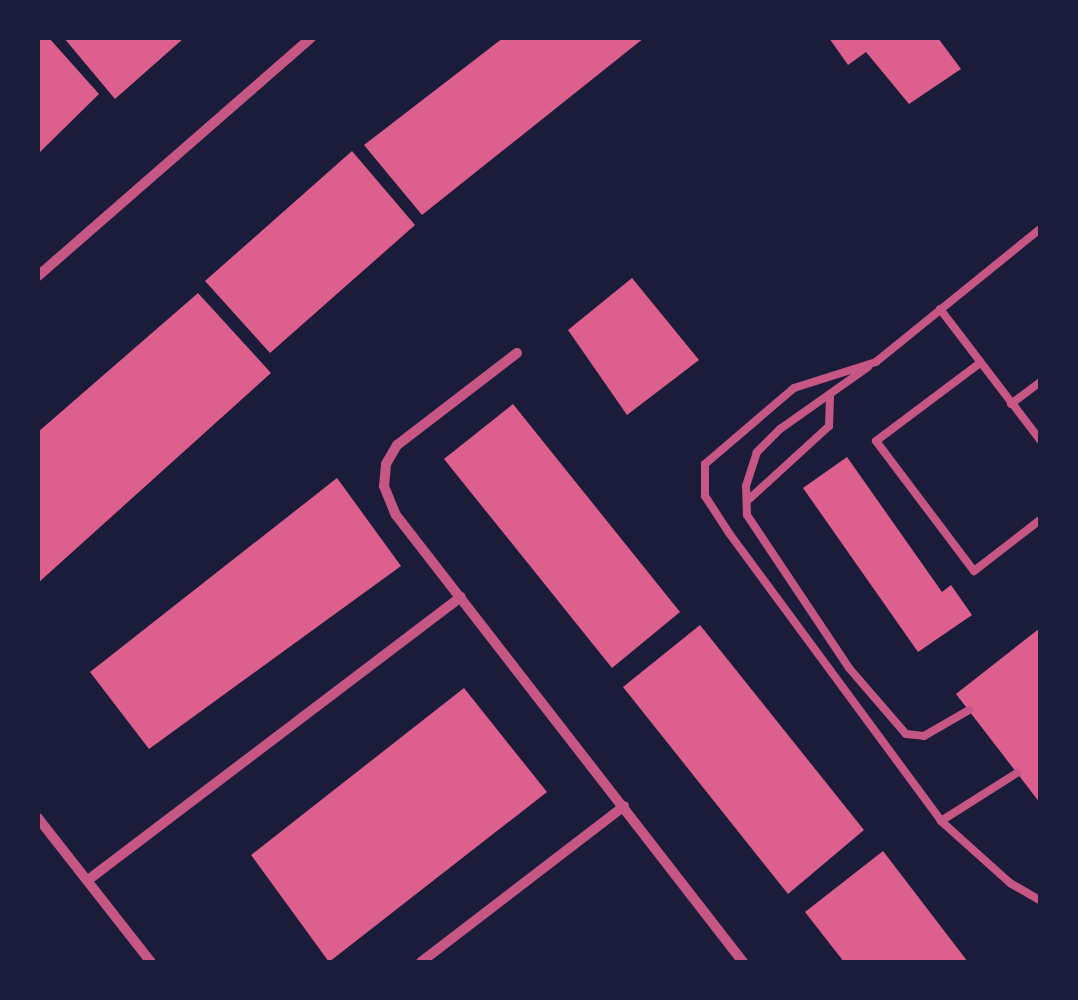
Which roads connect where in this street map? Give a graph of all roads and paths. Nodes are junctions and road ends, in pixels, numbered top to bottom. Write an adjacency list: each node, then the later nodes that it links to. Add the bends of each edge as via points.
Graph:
1 (310, 38): 3 (street)
2 (1040, 229): 4 (lane)
3 (38, 276)
4 (940, 309): 6 (lane); 7 (lane)
5 (517, 353): 15 (street, via 397,445 386,464 384,486 396,514)
6 (876, 362): 9 (lane); 20 (lane, via 794,388 705,464 705,496)
7 (980, 364): 10 (lane); 14 (lane, via 876,442 974,571)
8 (1040, 382): 10 (lane)
9 (830, 394): 13 (lane, via 829,426); 13 (lane, via 757,452)
10 (1012, 404): 11 (lane)
11 (1036, 426): 12 (lane)
12 (1040, 440)
13 (747, 501): 16 (lane, via 747,515 849,668 906,734 924,736)
14 (1040, 520)
15 (461, 597): 18 (street); 21 (street)
16 (969, 710)
17 (1017, 772): 20 (lane)
18 (624, 806): 24 (street); 25 (street)
19 (38, 818): 21 (street)
20 (941, 821): 22 (lane)
21 (88, 880): 23 (street)
22 (1040, 900)
23 (151, 962)
24 (421, 962)
25 (743, 962)

